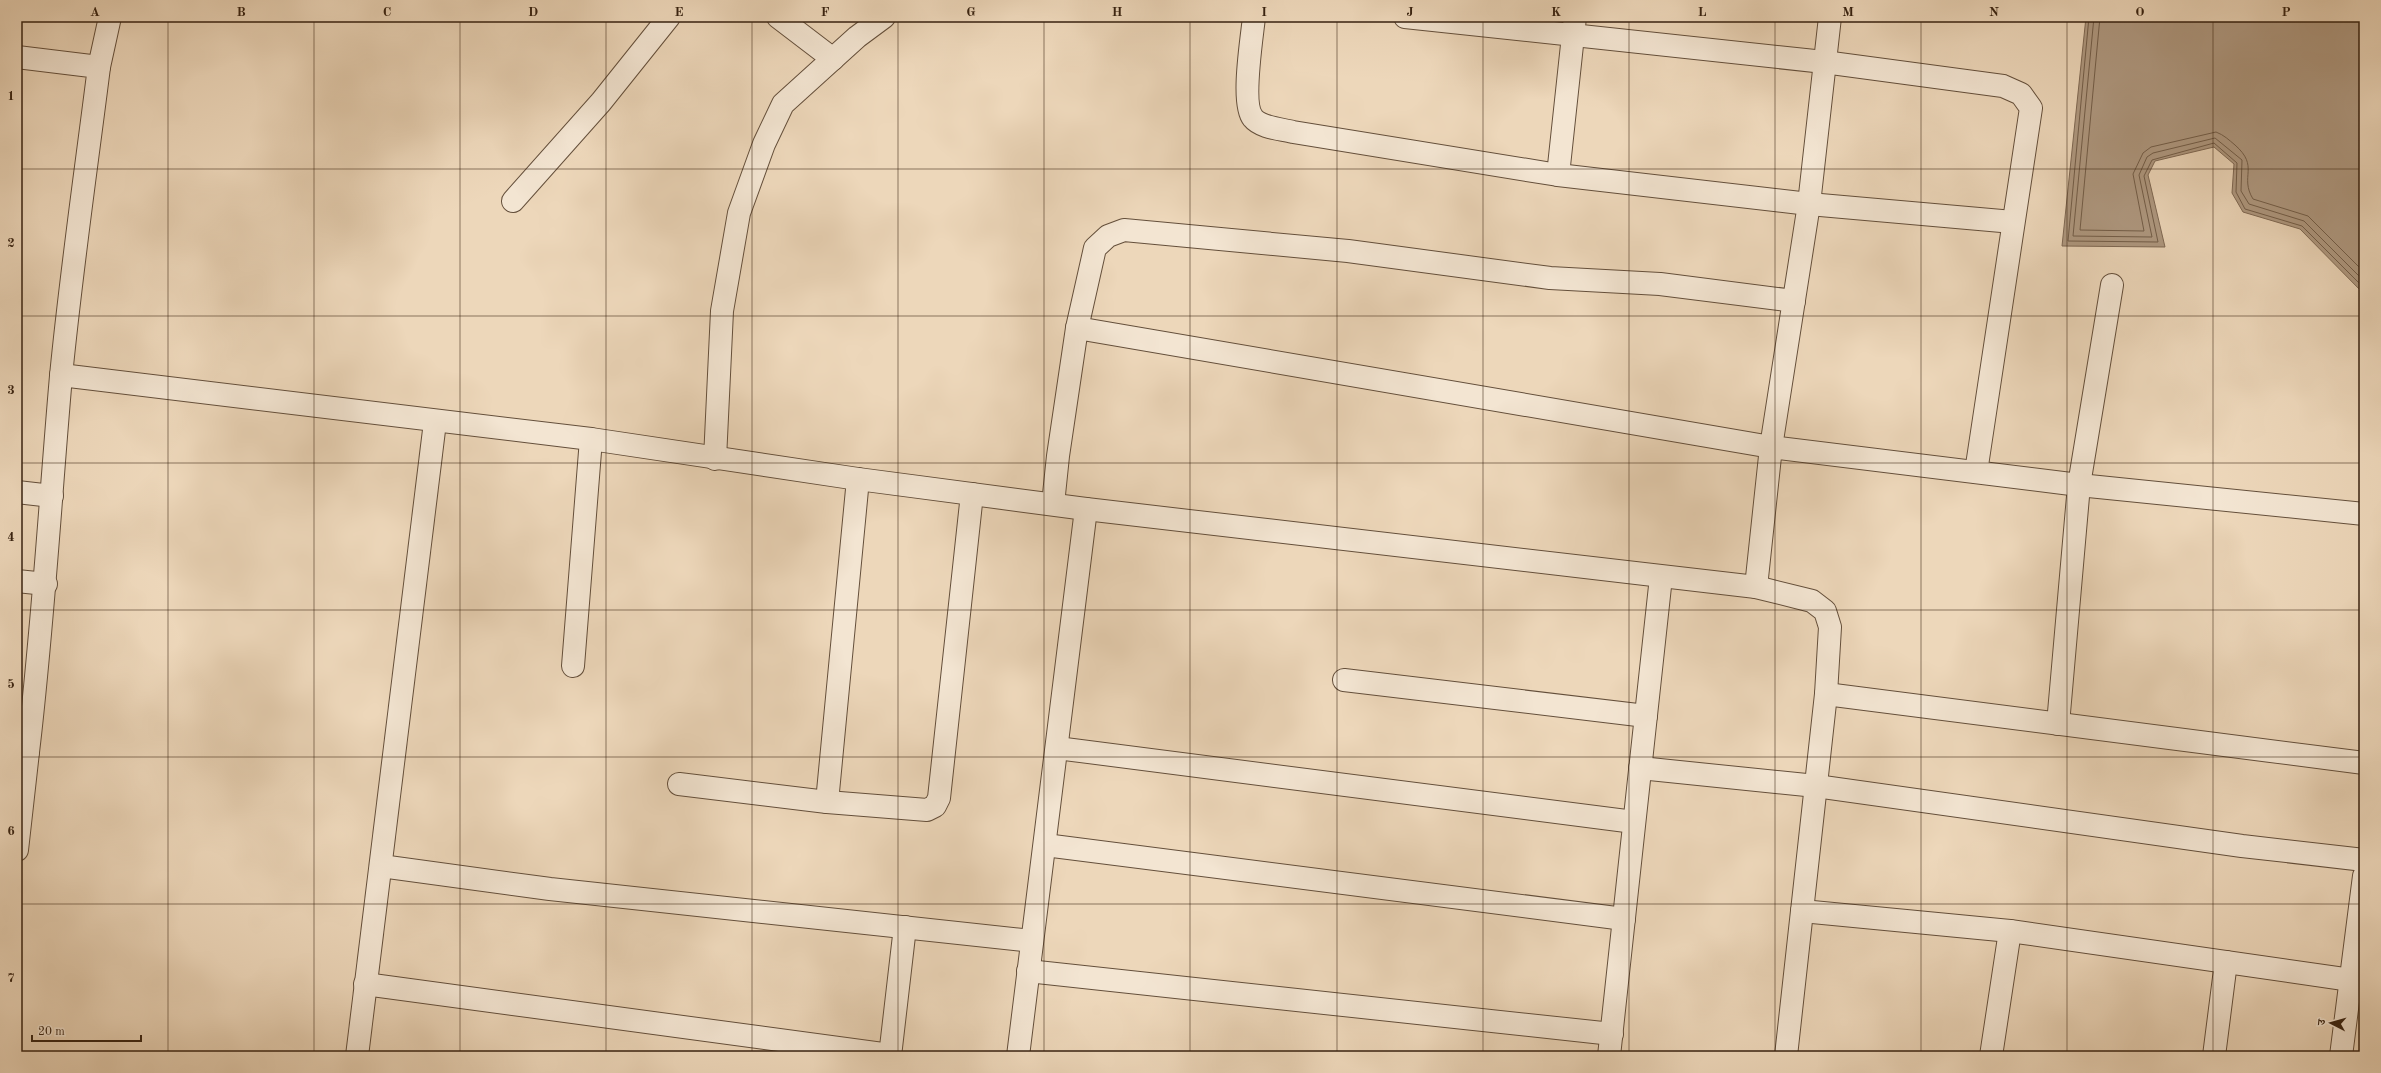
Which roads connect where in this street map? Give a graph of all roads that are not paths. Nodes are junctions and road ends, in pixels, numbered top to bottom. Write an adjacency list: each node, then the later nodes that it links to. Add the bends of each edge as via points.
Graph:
1 (110, 17): 12 (street)
2 (669, 17): 14 (street, via 601,102)
3 (778, 17): 10 (street)
4 (884, 17): 10 (street)
5 (1254, 17): 13 (street, via 1247,101 1253,118 1264,125 1293,132)
6 (1405, 17): 8 (street)
7 (1830, 17): 11 (street)
8 (1574, 26): 11 (street); 13 (street)
9 (17, 57): 12 (street)
10 (833, 59): 24 (street, via 783,104 764,144 739,213 722,311)
11 (1824, 62): 15 (street); 16 (street, via 2003,86 2021,94 2031,108)
12 (99, 67): 20 (street)
13 (1558, 175): 15 (street)
14 (513, 201)
15 (1809, 204): 16 (street); 18 (street)
16 (2013, 222): 25 (street)
17 (2112, 285): 27 (street)
18 (1794, 301): 19 (street, via 1660,284 1550,278 1348,251 1124,230 1108,236 1094,248); 23 (street)
19 (1077, 328): 23 (street); 31 (street)
20 (61, 376): 21 (street); 30 (street)
21 (435, 422): 22 (street); 55 (street)
22 (591, 439): 24 (street); 38 (street)
23 (1771, 447): 25 (street); 37 (street)
24 (715, 459): 26 (street)
25 (1976, 472): 27 (street)
26 (858, 479): 29 (street); 50 (street)
27 (2079, 485): 33 (street); 43 (street)
28 (17, 492): 30 (street)
29 (972, 494): 31 (street); 50 (street, via 937,802 927,810)
30 (52, 496): 36 (street)
31 (1053, 504): 32 (street)
32 (1086, 509): 34 (street); 44 (street)
33 (2364, 514)
34 (1661, 577): 37 (street); 42 (street)
35 (17, 581): 36 (street)
36 (46, 584): 40 (street)
37 (1756, 587): 41 (street, via 1812,601 1825,611 1830,627)
38 (573, 666)
39 (1344, 680): 42 (street)
40 (27, 683): 45 (street)
41 (1826, 694): 43 (street); 49 (street)
42 (1646, 716): 47 (street)
43 (2058, 724): 46 (street)
44 (1057, 748): 51 (street); 52 (street)
45 (22, 752): 53 (street)
46 (2364, 763)
47 (1640, 768): 49 (street); 51 (street)
48 (679, 784): 50 (street)
49 (1816, 786): 54 (street, via 2234,845); 57 (street)
50 (827, 802)
51 (1634, 822): 58 (street)
52 (1045, 845): 58 (street); 61 (street)
53 (17, 850)
54 (2364, 860)
55 (381, 866): 59 (street, via 550,889); 65 (street)
56 (2364, 876): 64 (street)
57 (1802, 911): 60 (street); 71 (street)
58 (1624, 919): 66 (street)
59 (905, 927): 61 (street); 68 (street)
60 (2010, 931): 62 (street); 72 (street)
61 (1032, 941): 63 (street)
62 (2226, 962): 64 (street); 73 (street)
63 (1028, 971): 66 (street); 69 (street)
64 (2351, 980): 74 (street)
65 (366, 984): 67 (street); 68 (street)
66 (1612, 1034): 70 (street)
67 (357, 1056)
68 (890, 1056)
69 (1018, 1056)
70 (1609, 1056)
71 (1786, 1056)
72 (1991, 1056)
73 (2214, 1056)
74 (2341, 1056)

